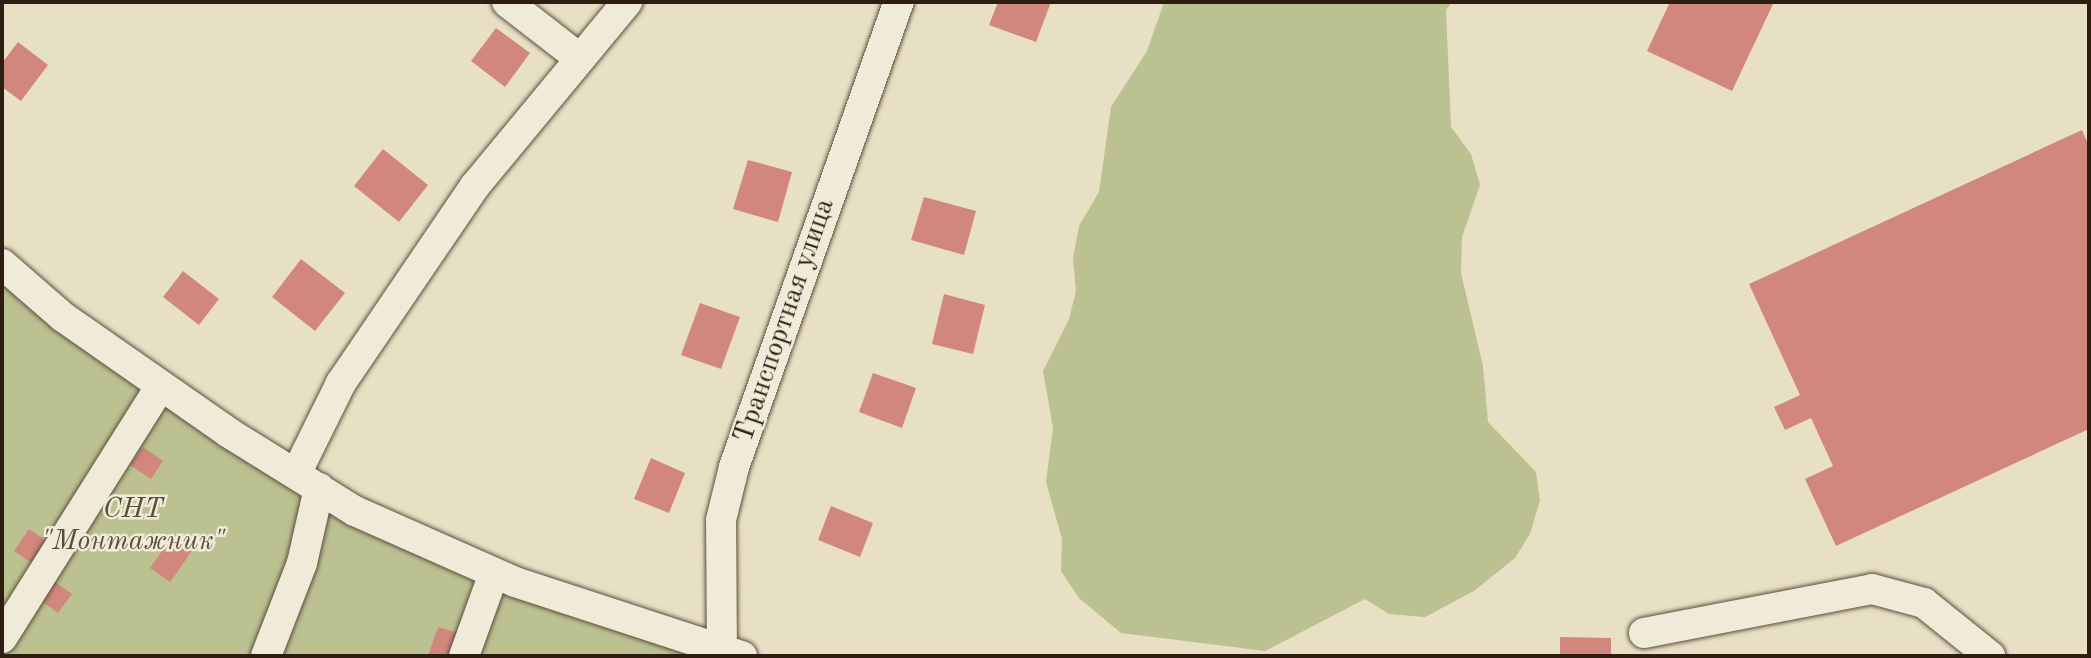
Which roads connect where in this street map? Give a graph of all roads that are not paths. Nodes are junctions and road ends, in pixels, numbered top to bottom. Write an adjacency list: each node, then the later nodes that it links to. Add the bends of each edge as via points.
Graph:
1 (507, 2): 4 (street)
2 (627, 2): 4 (street)
3 (899, 2): 11 (street, Транспортная улица, via 734,467 721,520)
4 (578, 57): 7 (street, via 475,186 341,383)
5 (2, 264): 6 (street, via 64,317)
6 (162, 386): 7 (street); 10 (street)
7 (307, 481): 8 (street, via 355,511); 12 (street, via 302,563)
8 (494, 573): 11 (street); 13 (street)
9 (1644, 633): 14 (street, via 1872,589 1924,603)
10 (2, 638)
11 (729, 654)
12 (267, 656)
13 (464, 656)
14 (1990, 656)

